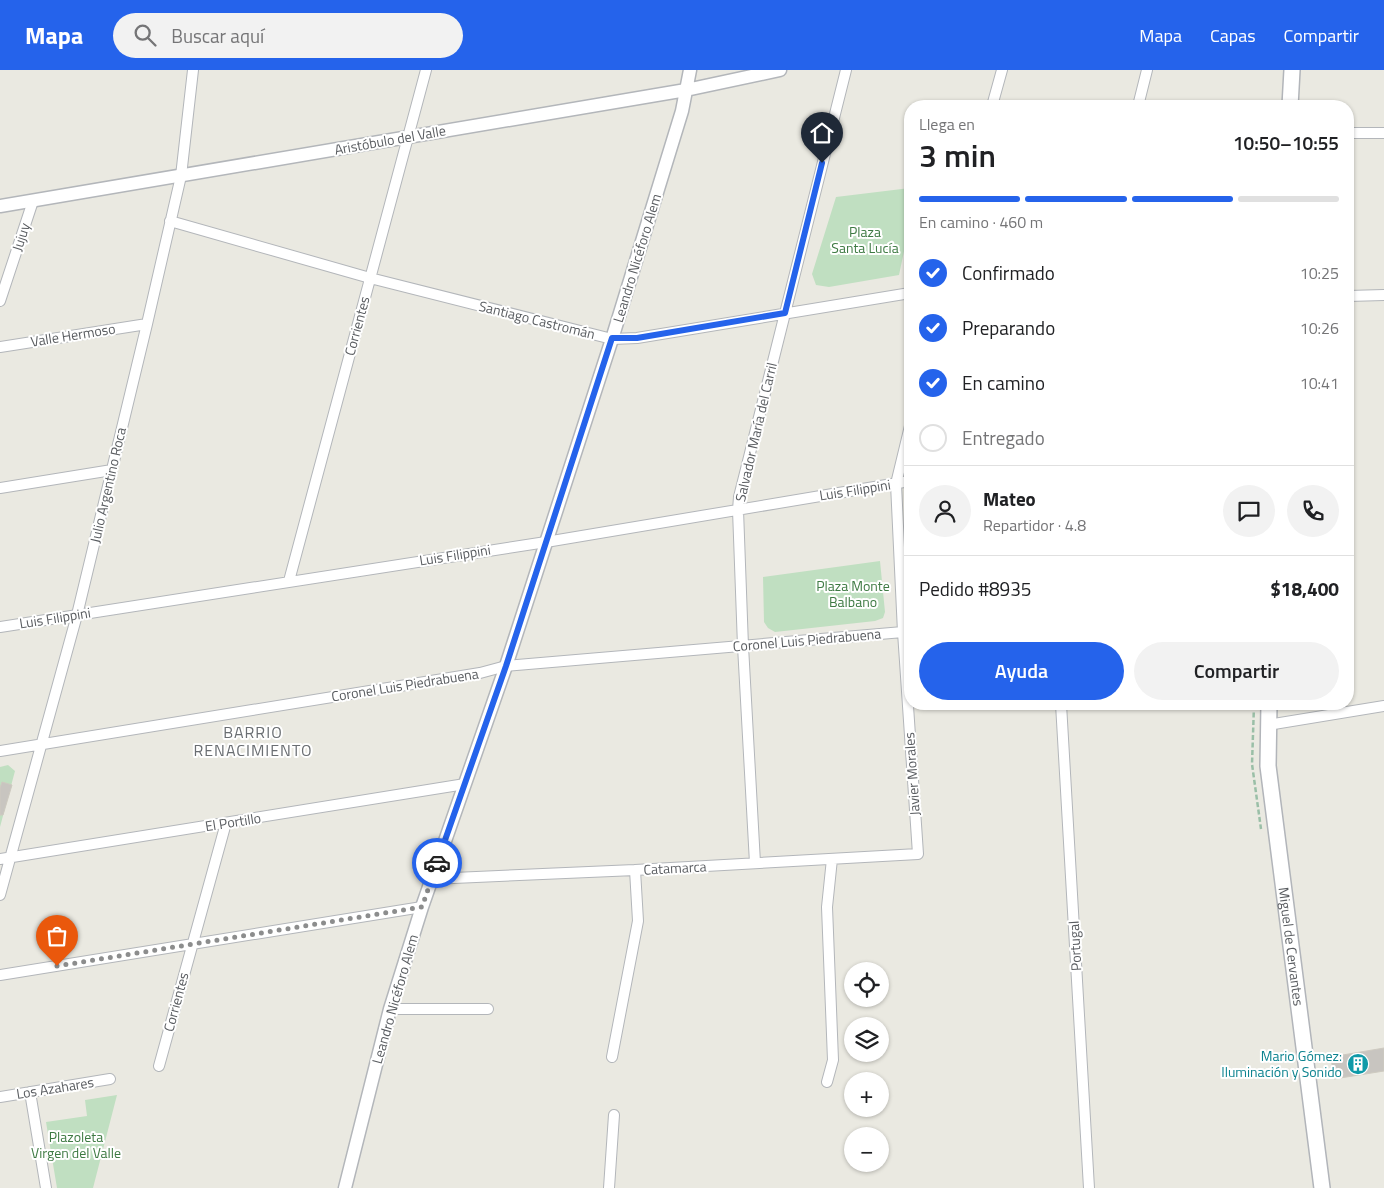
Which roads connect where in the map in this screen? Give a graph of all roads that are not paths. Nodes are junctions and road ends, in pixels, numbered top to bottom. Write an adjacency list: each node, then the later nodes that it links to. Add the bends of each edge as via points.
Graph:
1 (193, 70): 16 (street, Julio Argentino Roca)
2 (426, 70): 15 (street, Corrientes)
3 (690, 70): 9 (street, Leandro Nicéforo Alem)
4 (780, 70): 9 (street, Aristóbulo del Valle)
5 (846, 70): 25 (street, Salvador María del Carril)
6 (1002, 70): 10 (street)
7 (1148, 70): 11 (street)
8 (1292, 70): 12 (main road)
9 (686, 90): 15 (street, Aristóbulo del Valle); 27 (street, Leandro Nicéforo Alem)
10 (994, 100)
11 (1140, 100)
12 (1290, 100)
13 (1354, 133): 14 (street)
14 (1384, 133)
15 (408, 137): 16 (street, Aristóbulo del Valle); 20 (street, Corrientes)
16 (181, 176): 17 (street, Aristóbulo del Valle); 19 (street, Julio Argentino Roca)
17 (33, 201): 18 (street, Aristóbulo del Valle); 24 (street, Jujuy)
18 (0, 206)
19 (170, 221): 20 (street, Santiago Castromán); 26 (street, Julio Argentino Roca)
20 (370, 278): 27 (street, Santiago Castromán); 36 (street, Corrientes)
21 (904, 294): 25 (street, Santiago Castromán)
22 (1384, 295): 23 (street)
23 (1354, 296)
24 (0, 301)
25 (785, 313): 27 (street, Santiago Castromán, via 637,338); 34 (street, Salvador María del Carril, via 742,482)
26 (147, 324): 28 (street, Valle Hermoso); 30 (street, Julio Argentino Roca)
27 (612, 338): 35 (street, Leandro Nicéforo Alem)
28 (0, 347)
29 (904, 451): 32 (street, Javier Morales)
30 (112, 470): 33 (street); 37 (street, Julio Argentino Roca)
31 (904, 482): 32 (street, Luis Filippini)
32 (896, 484): 34 (street, Luis Filippini); 39 (street, Javier Morales)
33 (0, 488)
34 (738, 510): 35 (street, Luis Filippini); 40 (street, Salvador María del Carril)
35 (546, 542): 36 (street, Luis Filippini); 42 (street, Leandro Nicéforo Alem)
36 (288, 581): 37 (street, Luis Filippini)
37 (77, 615): 38 (street, Luis Filippini); 48 (street, Julio Argentino Roca)
38 (0, 627)
39 (902, 632): 40 (street, Coronel Luis Piedrabuena); 41 (street, Javier Morales)
40 (743, 646): 42 (street, Coronel Luis Piedrabuena); 55 (street, Salvador María del Carril)
41 (904, 660)
42 (506, 666): 48 (street, Coronel Luis Piedrabuena, via 480,673); 50 (street, Leandro Nicéforo Alem)
43 (1384, 706): 47 (street)
44 (908, 710): 52 (street, Javier Morales)
45 (1061, 710): 74 (street, Portugal)
46 (1269, 710): 47 (main road, Miguel de Cervantes)
47 (1268, 725): 75 (main road, Miguel de Cervantes, via 1268,766)
48 (40, 745): 49 (street, Coronel Luis Piedrabuena); 53 (street, Julio Argentino Roca)
49 (0, 751)
50 (465, 784): 51 (street, El Portillo); 57 (street, Leandro Nicéforo Alem)
51 (226, 823): 53 (street, El Portillo); 60 (street, Corrientes)
52 (918, 854): 54 (street, Catamarca)
53 (5, 859): 58 (street, Julio Argentino Roca)
54 (832, 859): 55 (street, Catamarca); 67 (street, via 827,907 833,1060)
55 (755, 863): 56 (street, Catamarca)
56 (635, 870): 57 (street, Catamarca); 64 (street, via 638,921)
57 (431, 879): 59 (street, Leandro Nicéforo Alem)
58 (0, 895)
59 (422, 907): 60 (street); 63 (street, Leandro Nicéforo Alem)
60 (191, 944): 61 (street); 65 (street, Corrientes)
61 (0, 975)
62 (488, 1009): 63 (street)
63 (390, 1010): 72 (street, Leandro Nicéforo Alem)
64 (612, 1057)
65 (159, 1066)
66 (110, 1079): 68 (street, Los Azahares)
67 (827, 1082)
68 (30, 1092): 69 (street, Los Azahares); 71 (street)
69 (0, 1096)
70 (614, 1115): 73 (street)
71 (46, 1188)
72 (345, 1188)
73 (609, 1188)
74 (1089, 1188)
75 (1322, 1188)

